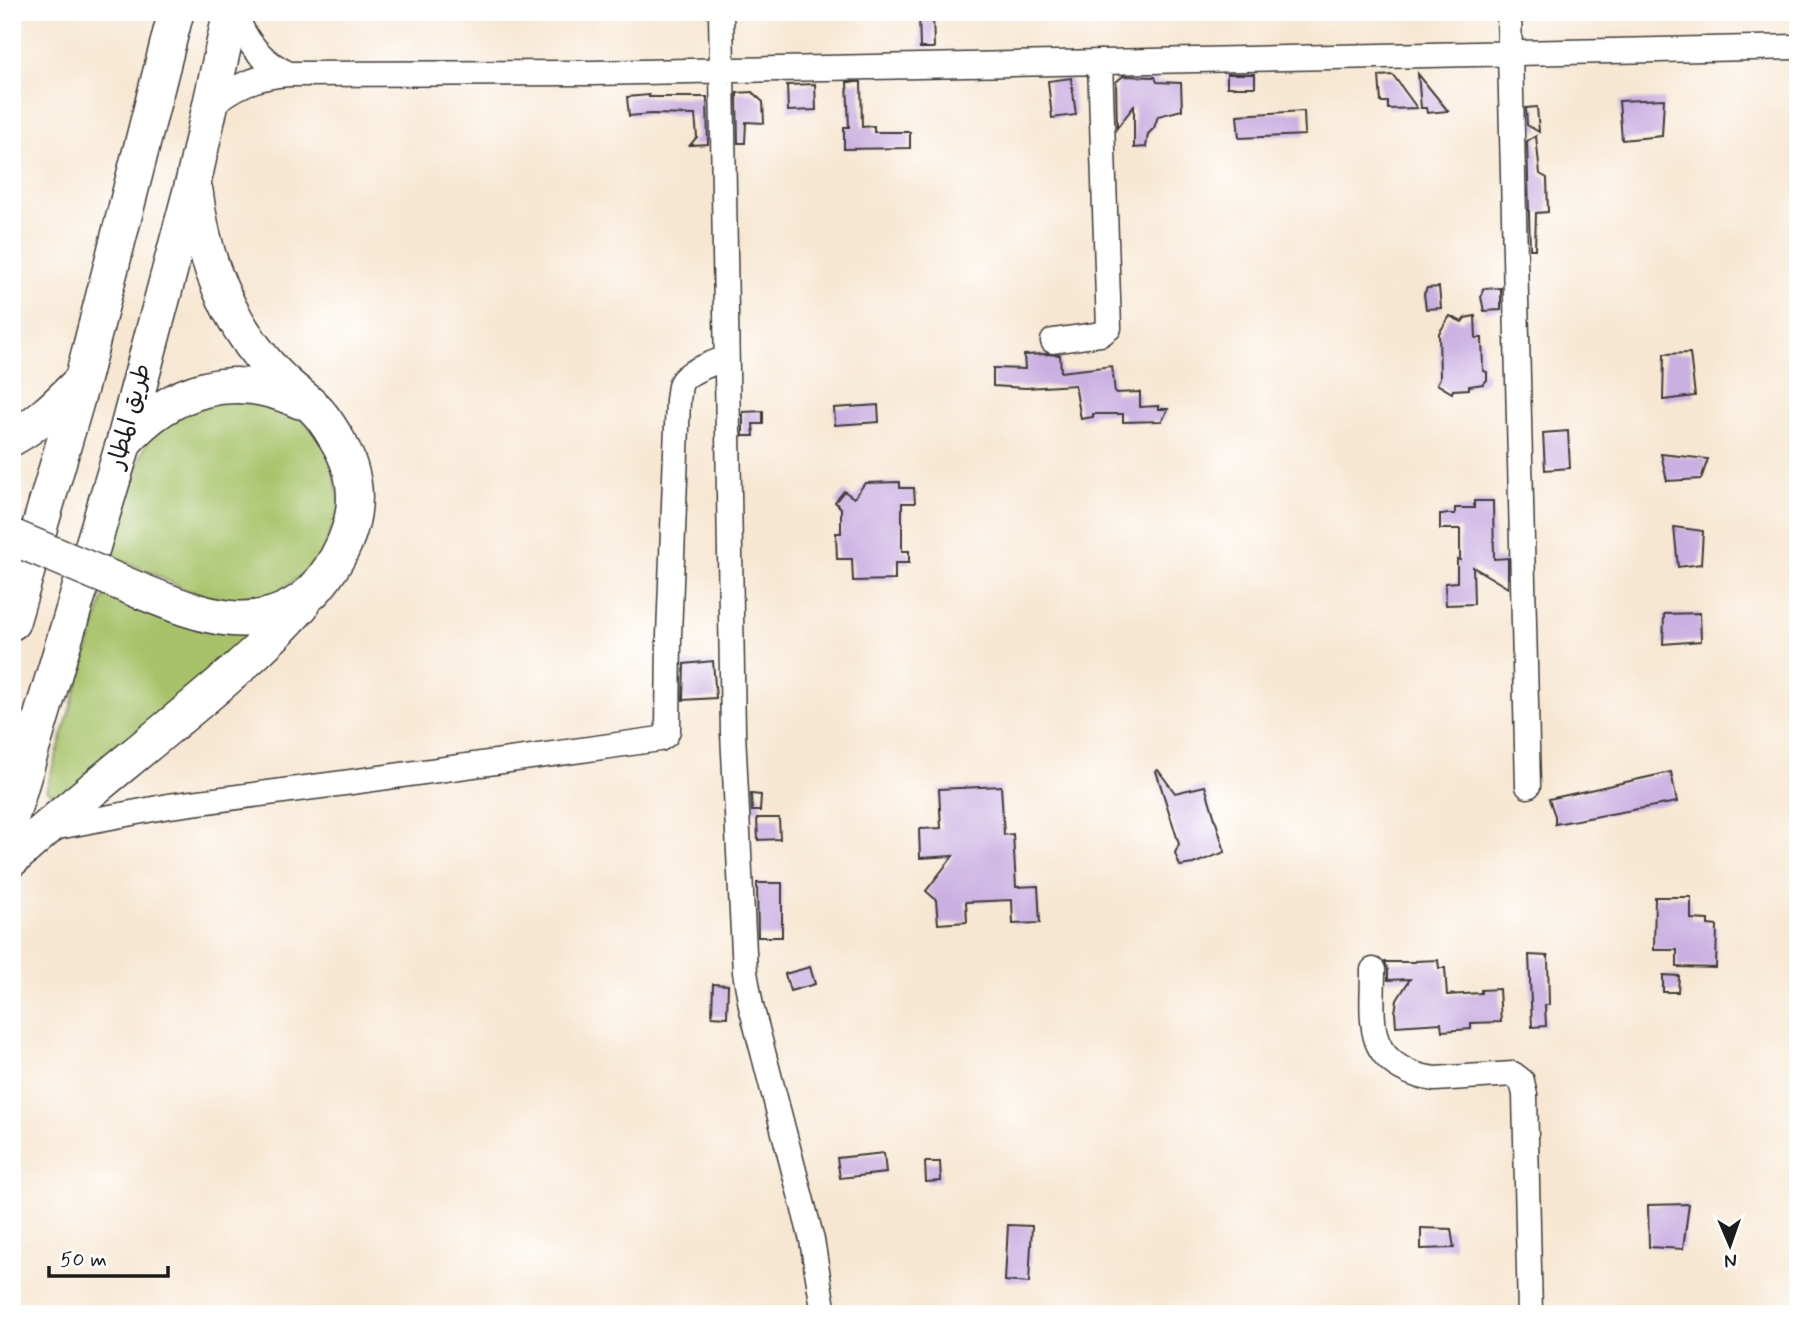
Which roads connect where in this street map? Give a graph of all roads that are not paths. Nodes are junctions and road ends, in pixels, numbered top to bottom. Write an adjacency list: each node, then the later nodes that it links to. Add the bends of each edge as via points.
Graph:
1 (176, 12): 14 (highway)
2 (233, 12): 9 (street, via 251,46); 10 (highway, طريق المطار)
3 (722, 12): 8 (street)
4 (1509, 12): 6 (street)
5 (1798, 47): 6 (street)
6 (1510, 54): 7 (street); 21 (street)
7 (1100, 62): 8 (street); 12 (street, via 1109,328 1101,334)
8 (722, 71): 9 (street); 13 (street)
9 (289, 75): 10 (street, via 246,83)
10 (209, 107): 11 (highway, طريق المطار)
11 (194, 179): 15 (highway, via 199,223 228,308 252,346); 17 (highway, طريق المطار)
12 (1053, 341)
13 (726, 358): 23 (street, via 687,376 681,382 678,400 666,735 169,806); 26 (street, via 733,733 745,972 812,1240)
14 (82, 381): 16 (highway, via 46,415); 20 (highway)
15 (316, 409): 17 (highway, via 272,390 248,386 201,390 158,409); 19 (highway, via 350,464 355,503 346,542)
16 (12, 438)
17 (124, 442): 22 (highway, طريق المطار)
18 (12, 537): 19 (highway, bridge, via 180,607 234,620 278,612)
19 (321, 583): 23 (highway, via 277,633 229,677)
20 (12, 622)
21 (1528, 786)
22 (12, 814)
23 (46, 829): 24 (highway)
24 (12, 859)
25 (1373, 970): 27 (street, via 1378,1043 1398,1067 1435,1079 1513,1074 1522,1081)
26 (824, 1314)
27 (1530, 1314)

